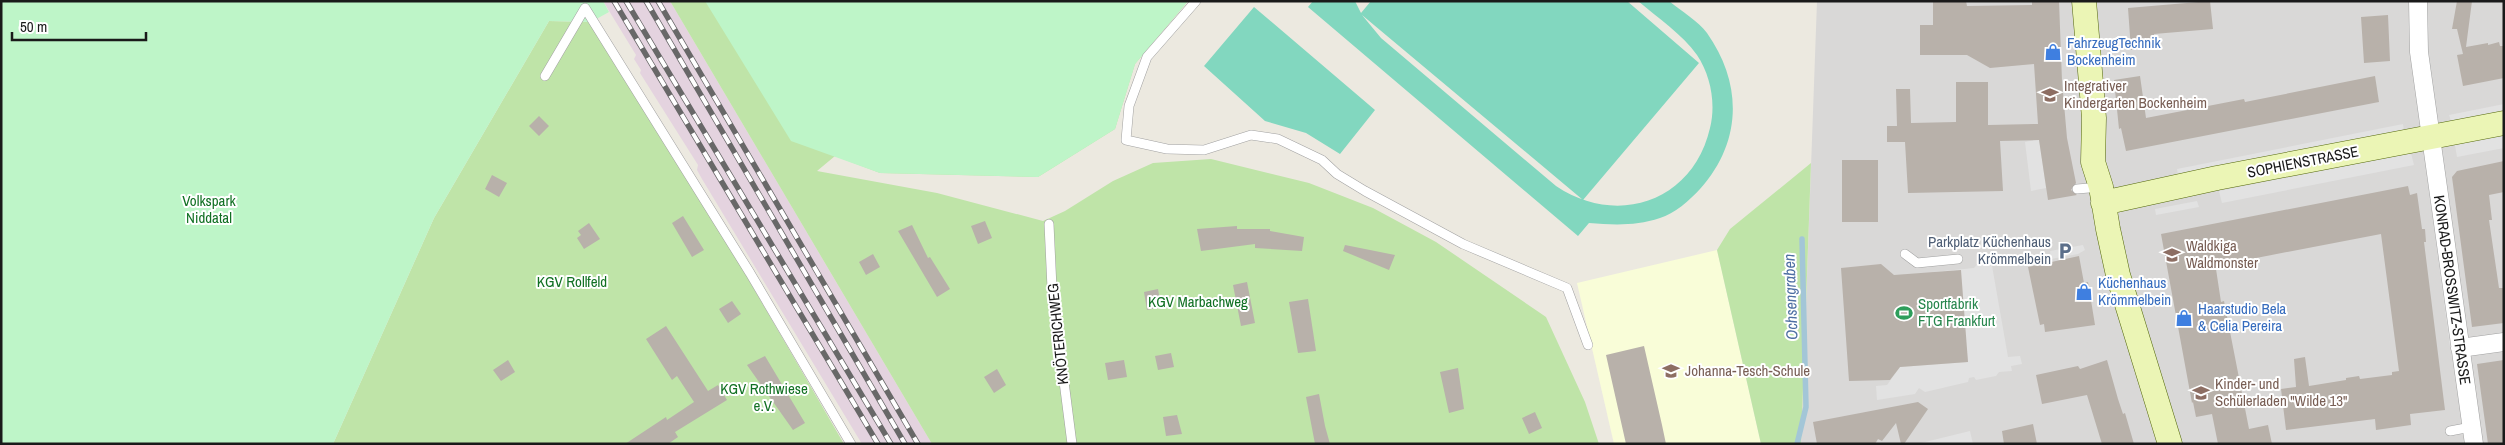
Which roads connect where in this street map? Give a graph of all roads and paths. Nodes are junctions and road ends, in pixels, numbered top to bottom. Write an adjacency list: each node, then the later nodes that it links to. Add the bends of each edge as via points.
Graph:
1 (1196, 1): 13 (lane, via 1148,57 1129,106 1126,140 1167,148 1204,150 1251,135 1278,139 1322,160 1337,174 1365,191 1463,244 1567,288)
2 (2084, 1): 8 (main road, via 2094,118 2093,162)
3 (2418, 1): 6 (street, KONRAD-BROSSWITZ-STRASSE, via 2419,52)
4 (545, 76): 17 (lane, via 585,8 750,273)
5 (2504, 123): 6 (main road, SOPHIENSTRASSE)
6 (2430, 137): 8 (main road, SOPHIENSTRASSE, via 2217,178); 14 (street, KONRAD-BROSSWITZ-STRASSE)
7 (2077, 189): 8 (lane)
8 (2102, 195): 19 (main road, via 2118,275)
9 (1049, 224): 18 (lane, KNÖTERICHWEG, via 1052,288)
10 (1905, 254): 11 (lane, via 1917,263)
11 (1958, 259)
12 (2504, 342): 14 (street)
13 (1588, 345)
14 (2460, 348): 16 (street, KONRAD-BROSSWITZ-STRASSE)
15 (2450, 431): 16 (lane)
16 (2472, 435)
17 (851, 444)
18 (1072, 444)
19 (2170, 444)

